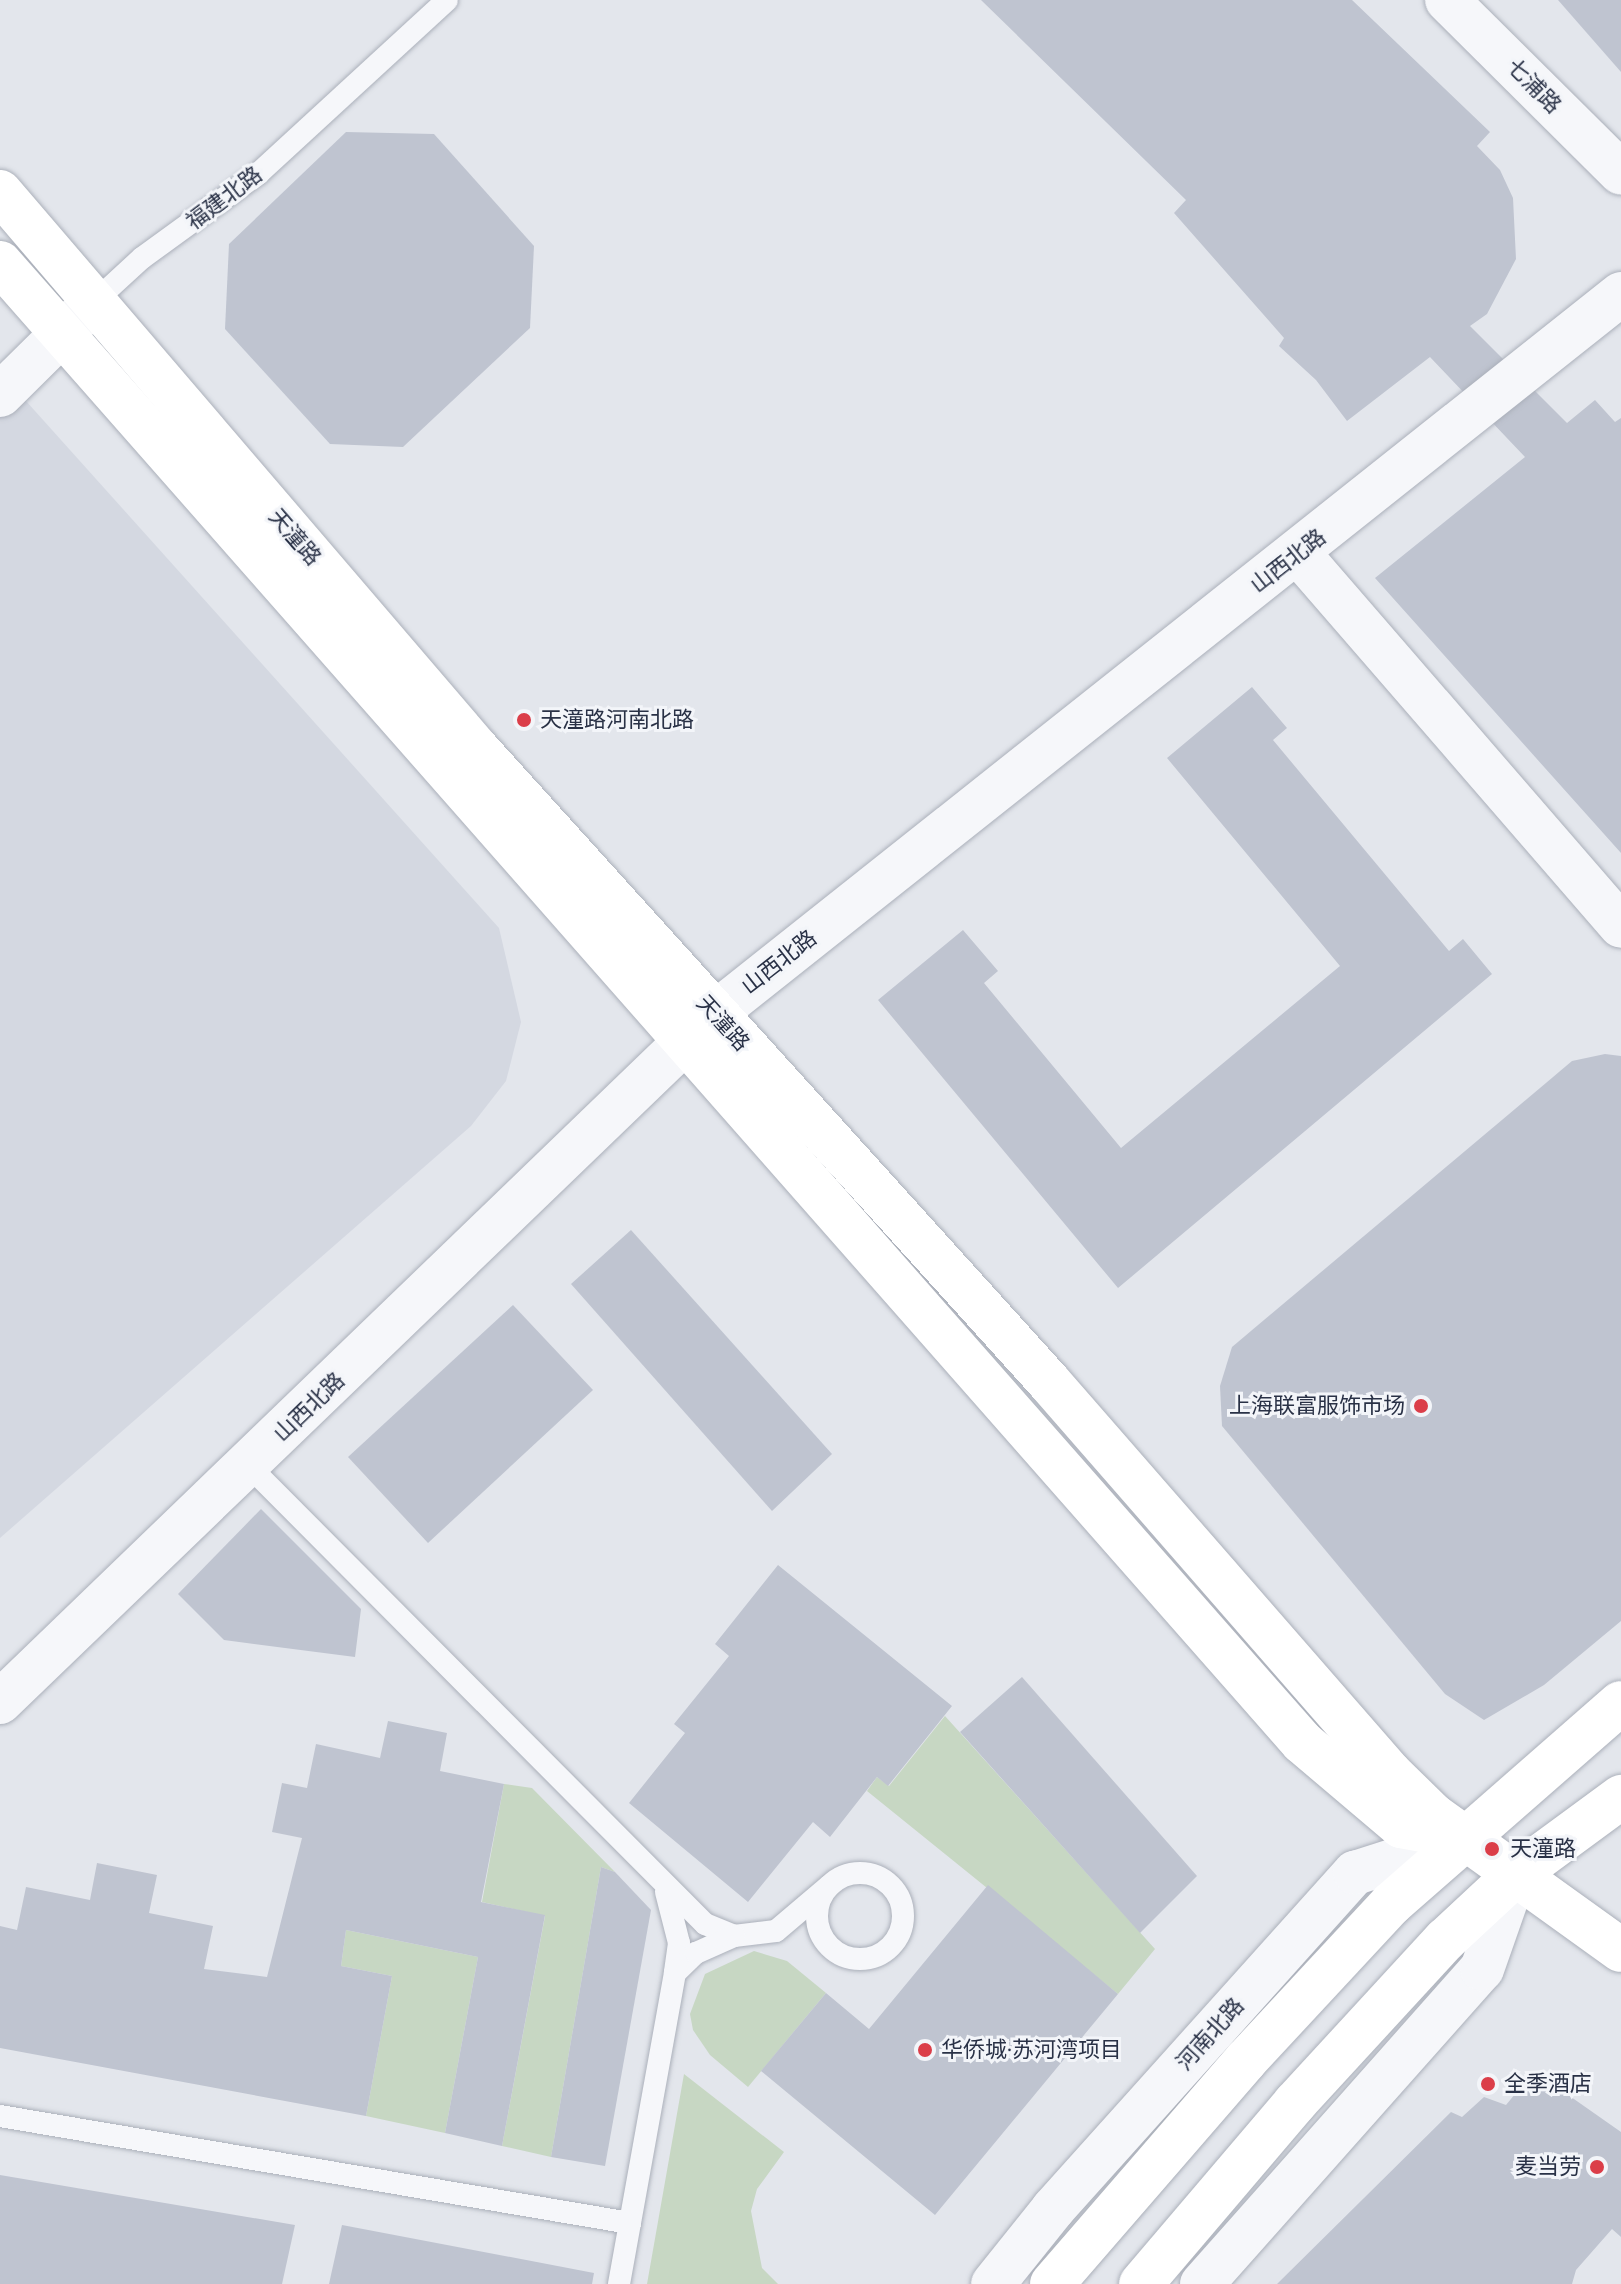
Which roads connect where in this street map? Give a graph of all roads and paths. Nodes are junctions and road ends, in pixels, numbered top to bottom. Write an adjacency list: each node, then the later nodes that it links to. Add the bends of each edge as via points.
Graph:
1 (447, 0): 7 (lane, 福建北路, via 259,173 142,258)
2 (1447, 0): 3 (street, 七浦路)
3 (1621, 173)
4 (0, 192): 7 (main road, 天潼路)
5 (0, 263): 8 (main road, 天潼路)
6 (1621, 294): 10 (street, 山西北路)
7 (93, 303): 8 (street, 福建北路); 12 (main road, 天潼路, via 478,750)
8 (62, 333): 9 (street, 福建北路); 12 (main road, 天潼路)
9 (0, 395)
10 (1298, 553): 11 (street); 12 (street, 山西北路)
11 (1621, 926)
12 (699, 1028): 13 (street, 山西北路); 17 (main road, 天潼路, via 1049,1382 1390,1773)
13 (249, 1466): 14 (street, 山西北路); 19 (lane)
14 (0, 1702)
15 (1621, 1703): 17 (main road, 河南北路)
16 (1621, 1797): 18 (main road)
17 (1464, 1838): 18 (main road, 天潼路); 29 (street, 河南北路, via 1355,1873 1053,2209); 30 (main road, 河南北路, via 1391,1904 1277,2026)
18 (1515, 1875): 24 (main road, 天潼路); 31 (main road, via 1445,1940 1295,2103); 32 (street, via 1482,1969)
19 (661, 1880): 22 (lane, via 705,1924); 25 (lane, via 676,1916)
20 (829, 1886): 21 (lane); 23 (lane, via 817,1909 818,1925); 23 (lane, via 853,1873 879,1877 903,1908 898,1936 876,1956 862,1959)
21 (776, 1931): 22 (lane); 23 (lane, via 804,1935)
22 (734, 1936): 25 (lane, via 696,1953)
23 (833, 1950)
24 (1621, 1950)
25 (675, 1973): 27 (lane)
26 (0, 2116): 27 (lane)
27 (630, 2223): 28 (lane)
28 (619, 2284)
29 (993, 2284)
30 (1052, 2284)
31 (1141, 2284)
32 (1202, 2284)

